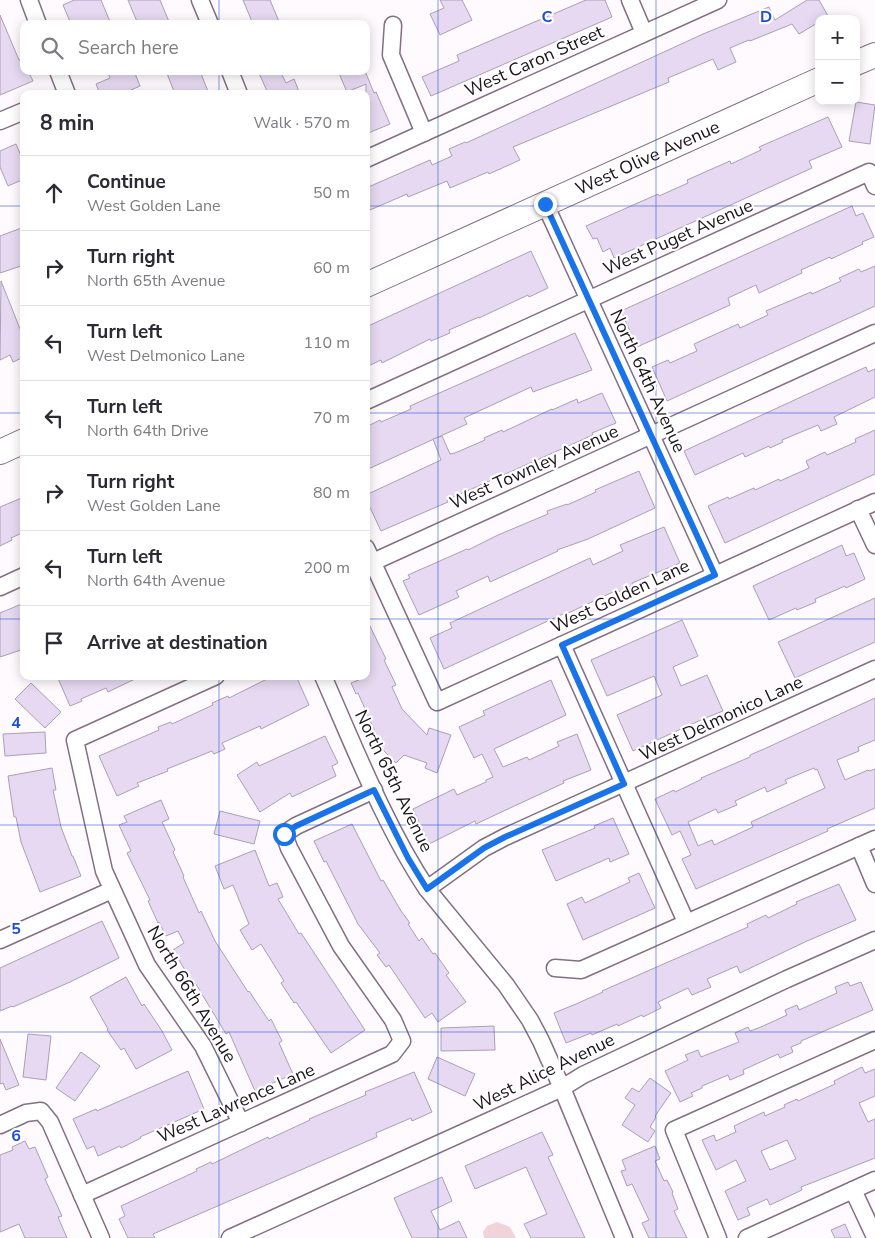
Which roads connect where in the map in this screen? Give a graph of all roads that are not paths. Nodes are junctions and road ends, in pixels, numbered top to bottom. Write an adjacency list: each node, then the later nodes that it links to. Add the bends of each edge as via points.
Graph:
1 (28, 0): 5 (street)
2 (200, 0): 6 (street)
3 (630, 0): 8 (street)
4 (718, 0): 8 (street, West Caron Street)
5 (36, 20)
6 (208, 20)
7 (392, 25): 18 (street, via 391,55)
8 (644, 33): 18 (street, West Caron Street)
9 (875, 55): 10 (main road)
10 (860, 61)
11 (59, 75): 14 (street)
12 (232, 75): 15 (street)
13 (815, 82): 21 (main road, West Olive Avenue)
14 (64, 90)
15 (237, 90)
16 (20, 113): 17 (street)
17 (0, 121)
18 (424, 133): 19 (street, West Caron Street)
19 (370, 157)
20 (872, 179): 23 (street, West Puget Avenue)
21 (545, 204): 22 (main road, West Olive Avenue); 23 (street, North 64th Avenue)
22 (370, 283)
23 (588, 300): 25 (street, West Puget Avenue); 26 (street, North 64th Avenue)
24 (875, 333): 26 (street, West Townley Avenue)
25 (370, 399)
26 (651, 436): 32 (street, West Townley Avenue); 33 (street, North 64th Avenue)
27 (20, 443): 28 (main road)
28 (0, 452)
29 (875, 502): 30 (street, West Golden Lane)
30 (858, 509): 31 (street); 33 (street, West Golden Lane)
31 (875, 545)
32 (370, 555): 36 (street, West Golden Lane, via 437,702)
33 (715, 575): 36 (street, West Golden Lane)
34 (20, 578): 35 (street)
35 (0, 587)
36 (562, 645): 40 (street)
37 (875, 670): 40 (street, West Delmonico Lane)
38 (205, 680): 46 (street, North 66th Avenue, via 76,740 104,871)
39 (325, 680): 41 (street, North 65th Avenue)
40 (624, 784): 45 (street, West Delmonico Lane, via 484,848); 47 (street)
41 (374, 790): 45 (street, North 65th Avenue); 53 (street, West Lawrence Lane, via 284,834 341,946 393,1020 402,1041 392,1054)
42 (875, 839): 43 (street)
43 (859, 846): 44 (street); 47 (street)
44 (875, 884)
45 (427, 889): 52 (street, North 65th Avenue, via 523,1009)
46 (112, 890): 48 (street); 53 (street, North 66th Avenue, via 147,965 203,1046)
47 (686, 922): 50 (street, via 582,970)
48 (0, 940)
49 (875, 940): 52 (street, West Alice Avenue, via 592,1071)
50 (555, 968)
51 (875, 1040): 62 (street, via 674,1130)
52 (562, 1088): 60 (street, West Alice Avenue); 61 (street, North 65th Avenue)
53 (241, 1123): 57 (street, West Lawrence Lane)
54 (0, 1125): 57 (street, via 26,1113 40,1111 50,1122)
55 (875, 1180): 56 (street)
56 (854, 1190): 58 (street); 63 (street)
57 (82, 1194): 59 (street)
58 (875, 1237)
59 (101, 1238)
60 (230, 1238)
61 (624, 1238)
62 (718, 1238)
63 (747, 1238)

